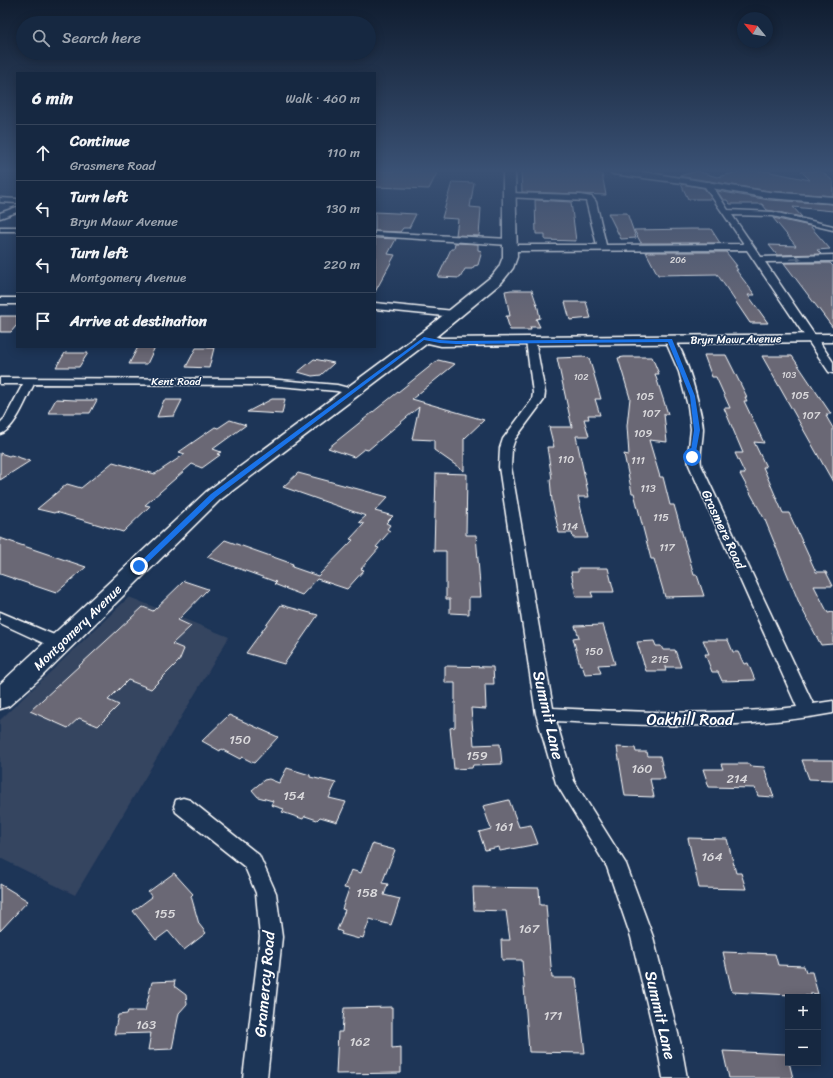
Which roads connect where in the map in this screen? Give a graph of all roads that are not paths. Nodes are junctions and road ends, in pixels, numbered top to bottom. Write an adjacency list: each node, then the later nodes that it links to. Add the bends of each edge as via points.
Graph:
1 (509, 221): 9 (main road, Montgomery Avenue)
2 (596, 221): 11 (street)
3 (732, 221): 10 (street)
4 (804, 221): 5 (street)
5 (833, 228)
6 (0, 229): 7 (street)
7 (16, 229)
8 (376, 234): 9 (street)
9 (509, 245): 11 (street); 17 (main road, Montgomery Avenue, via 508,264 503,272)
10 (749, 247): 11 (street); 13 (street)
11 (602, 248)
12 (833, 258): 13 (street, one-way to 12)
13 (758, 260): 19 (street)
14 (0, 301): 15 (street)
15 (16, 301)
16 (376, 306): 17 (street)
17 (454, 314): 18 (main road, Montgomery Avenue)
18 (424, 338): 22 (street, Bryn Mawr Avenue, via 440,342); 26 (main road, Montgomery Avenue)
19 (811, 338): 20 (street, Bryn Mawr Avenue); 21 (street, Bryn Mawr Avenue); 23 (street)
20 (833, 338)
21 (670, 340): 22 (street, Bryn Mawr Avenue); 32 (street, Grasmere Road, via 693,396 697,430 692,457 694,465)
22 (531, 341): 33 (street, Summit Lane, via 538,400 509,439 505,467)
23 (833, 370)
24 (0, 381): 25 (street, Kent Road)
25 (30, 381): 26 (street, Kent Road, via 268,382 336,388); 27 (street, via 10,419)
26 (352, 392): 29 (main road, Montgomery Avenue, via 214,496)
27 (0, 430)
28 (0, 618): 29 (street)
29 (60, 644): 30 (main road, Montgomery Avenue)
30 (0, 699)
31 (833, 707): 32 (street, Oakhill Road)
32 (808, 712): 33 (street, Oakhill Road, via 735,719 681,720)
33 (546, 714): 36 (street, Summit Lane, via 565,783 619,872 642,937)
34 (183, 806): 35 (street, Gramercy Road, via 252,861 266,893 271,937)
35 (255, 1078)
36 (675, 1078)

